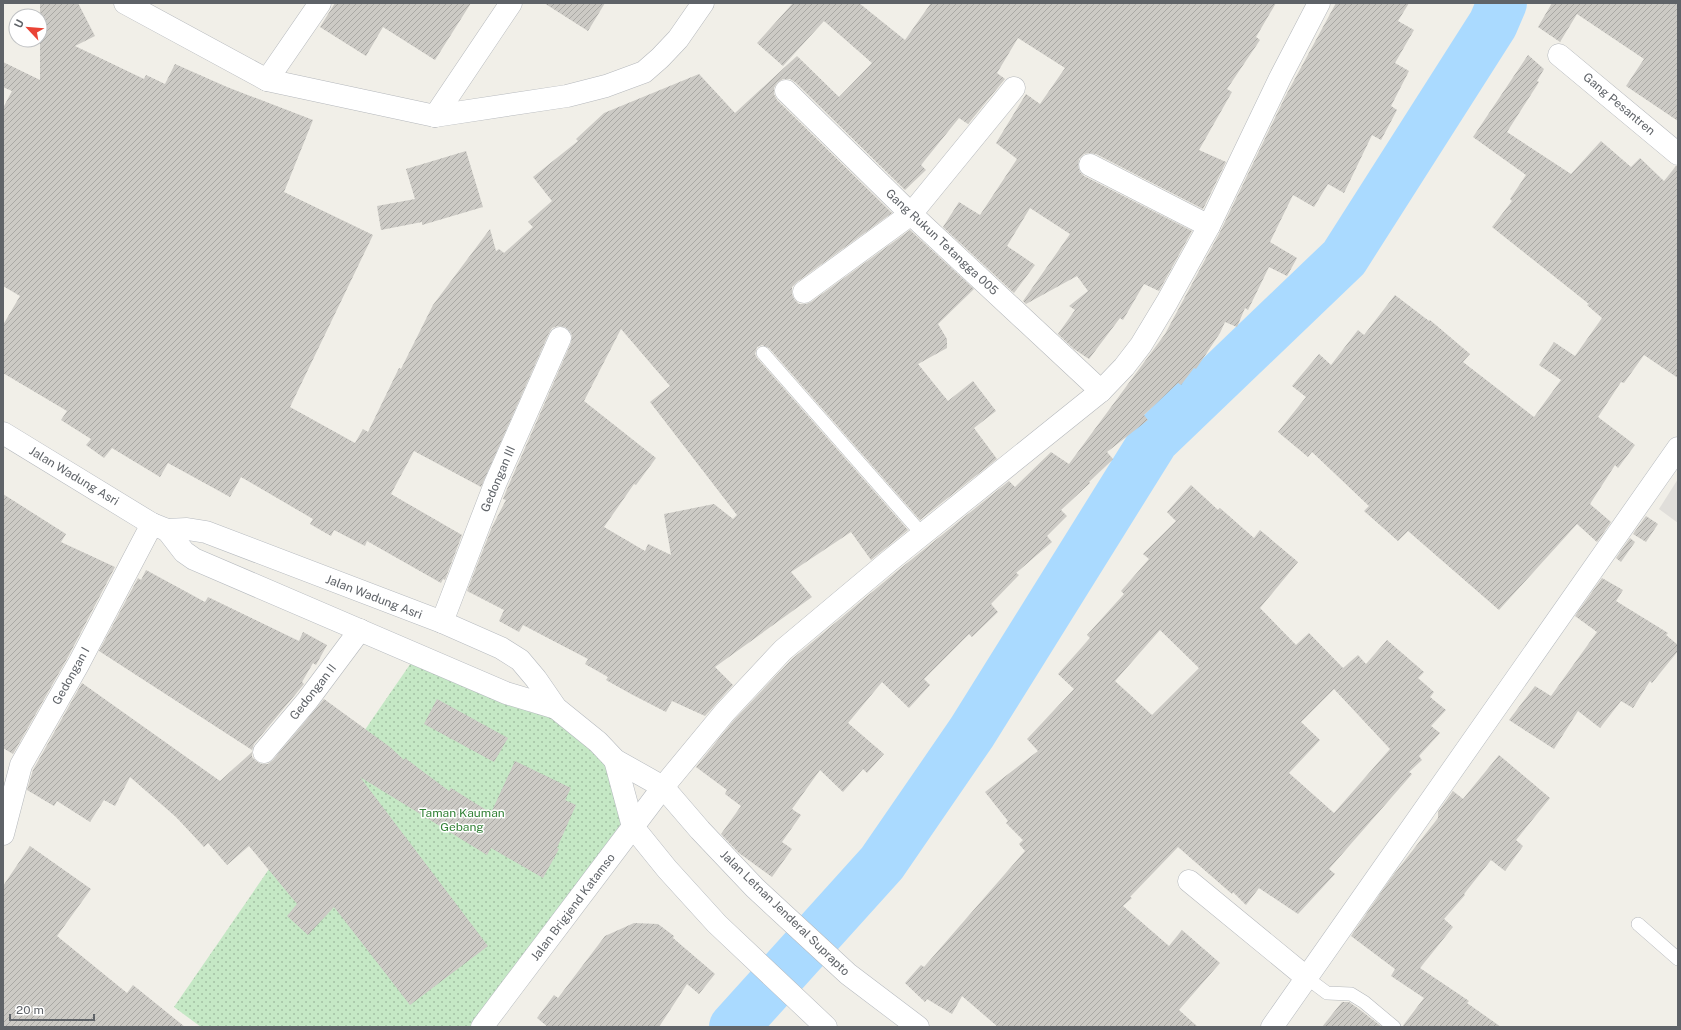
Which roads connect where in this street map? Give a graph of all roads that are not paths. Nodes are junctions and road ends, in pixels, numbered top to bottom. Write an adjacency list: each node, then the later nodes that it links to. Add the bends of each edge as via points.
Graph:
1 (125, 3): 7 (street)
2 (320, 3): 7 (street)
3 (511, 3): 10 (street)
4 (703, 3): 10 (street, via 678,39 644,72 606,86 567,96)
5 (1319, 3): 14 (street, Jalan Brigjend Katamso)
6 (1559, 55): 11 (street, Gang Pesantren)
7 (267, 80): 10 (street)
8 (1014, 88): 13 (street)
9 (786, 91): 13 (street, Gang Rukun Tetangga 005)
10 (435, 116)
11 (1678, 154)
12 (1090, 165): 14 (street)
13 (911, 214): 15 (street); 18 (street, Gang Rukun Tetangga 005)
14 (1209, 226): 18 (street, Jalan Brigjend Katamso, via 1141,345)
15 (804, 292)
16 (560, 338): 23 (street, Gedongan III, via 495,484)
17 (763, 353): 22 (lane)
18 (1101, 391): 22 (street, Jalan Brigjend Katamso)
19 (3, 433): 21 (street, Jalan Wadung Asri)
20 (1678, 448): 34 (street)
21 (159, 527): 23 (street, Jalan Wadung Asri, via 206,532); 24 (street, Jalan Wadung Asri, via 194,559); 30 (street, Gedongan I, via 21,765)
22 (922, 534): 28 (street, Jalan Brigjend Katamso, via 783,650 725,712)
23 (442, 622): 25 (street, Jalan Wadung Asri, via 501,648 520,660)
24 (360, 630): 25 (street, Jalan Wadung Asri, via 506,693); 26 (street, Gedongan II, via 307,701)
25 (556, 708): 27 (street, Jalan Wadung Asri)
26 (264, 752)
27 (616, 760): 28 (street, Jalan Wadung Asri); 29 (street)
28 (663, 787): 29 (street, Jalan Brigjend Katamso); 36 (street, Jalan Letnan Jenderal Suprapto, via 755,888)
29 (633, 826): 35 (street, via 667,869 717,924); 37 (street, Jalan Brigjend Katamso)
30 (3, 834)
31 (1189, 881): 34 (street)
32 (1638, 924): 33 (lane)
33 (1678, 959)
34 (1307, 978): 38 (street); 39 (lane, via 1327,993 1351,994)
35 (819, 1020)
36 (909, 1026)
37 (482, 1027)
38 (1272, 1027)
39 (1394, 1027)

